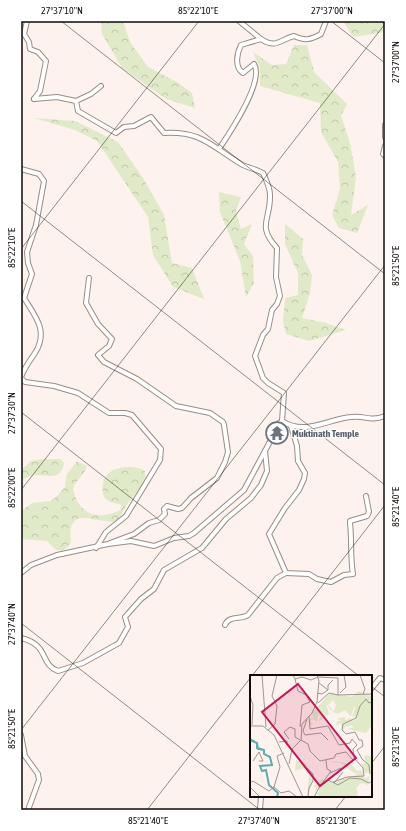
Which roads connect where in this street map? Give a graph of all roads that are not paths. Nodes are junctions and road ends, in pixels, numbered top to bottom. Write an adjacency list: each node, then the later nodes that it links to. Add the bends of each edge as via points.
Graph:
1 (27, 21): 6 (street, via 24,34 30,49 38,52 46,61 40,91 34,99 57,97)
2 (239, 21): 4 (street)
3 (326, 21): 4 (street, via 321,34 309,40 294,36 271,45)
4 (261, 40): 10 (street, via 241,45 239,50 237,62 240,71 243,73 254,64 255,80 248,103)
5 (101, 86): 6 (street)
6 (76, 101): 10 (street, via 78,111 114,132 151,117 164,133 189,134)
7 (385, 125): 8 (street)
8 (385, 137)
9 (385, 146): 11 (street)
10 (219, 149): 16 (street, via 240,163 263,173 270,194 265,230 277,248 276,277 280,296 255,356 263,378 284,393)
11 (385, 156)
12 (21, 168): 14 (street, via 39,174 44,181 39,215 28,252 32,274 24,298 42,331 37,350)
13 (89, 278): 20 (street, via 86,303 98,324 112,339 109,346 98,355 104,362 137,379 176,406 210,413 217,417 224,425 228,452 218,478 182,508 167,506 164,509 166,514 159,520 149,523 134,534)
14 (21, 378): 21 (street, via 25,382 78,393 109,413 132,415 161,449 160,460 126,516 106,532)
15 (385, 416): 17 (street, via 375,420 352,416 322,425)
16 (282, 421): 17 (street); 18 (street, via 274,427 273,436)
17 (291, 426): 23 (street, via 298,461 305,473 304,479 269,534)
18 (265, 451): 20 (street, via 244,490 189,536 174,538 154,546 131,541); 25 (street, via 267,471 261,485 251,498 226,518 202,548 164,570 154,589 125,617 128,627 119,642 83,663 58,671 48,664 39,646 33,641)
19 (366, 496): 23 (street, via 368,516 350,521 353,574 344,575 331,582 309,574)
20 (108, 544): 21 (street)
21 (96, 548): 22 (street, via 57,555 31,565)
22 (21, 573)
23 (286, 573): 24 (street, via 277,578 248,615 243,618 231,618)
24 (226, 625)
25 (21, 638)
26 (385, 680): 27 (street, via 380,678)
27 (372, 688)
28 (21, 735): 30 (street, via 25,756 38,774 39,780)
29 (261, 797): 31 (street)
30 (28, 810)
31 (260, 810)

